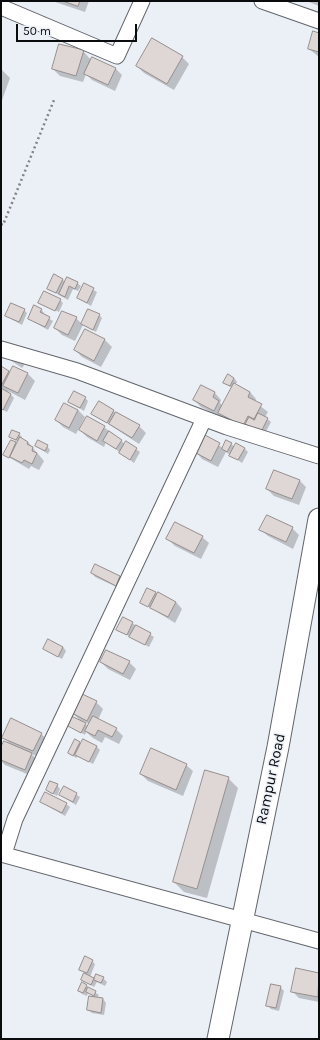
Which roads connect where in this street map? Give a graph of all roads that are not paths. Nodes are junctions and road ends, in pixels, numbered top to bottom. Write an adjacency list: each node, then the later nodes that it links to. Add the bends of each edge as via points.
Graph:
1 (142, 1): 3 (street, via 116,56)
2 (262, 1): 4 (street)
3 (1, 7)
4 (319, 22)
5 (1, 349): 6 (street, via 77,371)
6 (204, 419): 7 (street); 9 (street, via 15,820)
7 (319, 456)
8 (319, 519): 10 (main road, Rampur Road, via 278,747)
9 (2, 854): 10 (street)
10 (241, 921): 11 (street); 12 (main road, Rampur Road)
11 (319, 941)
12 (218, 1039)

